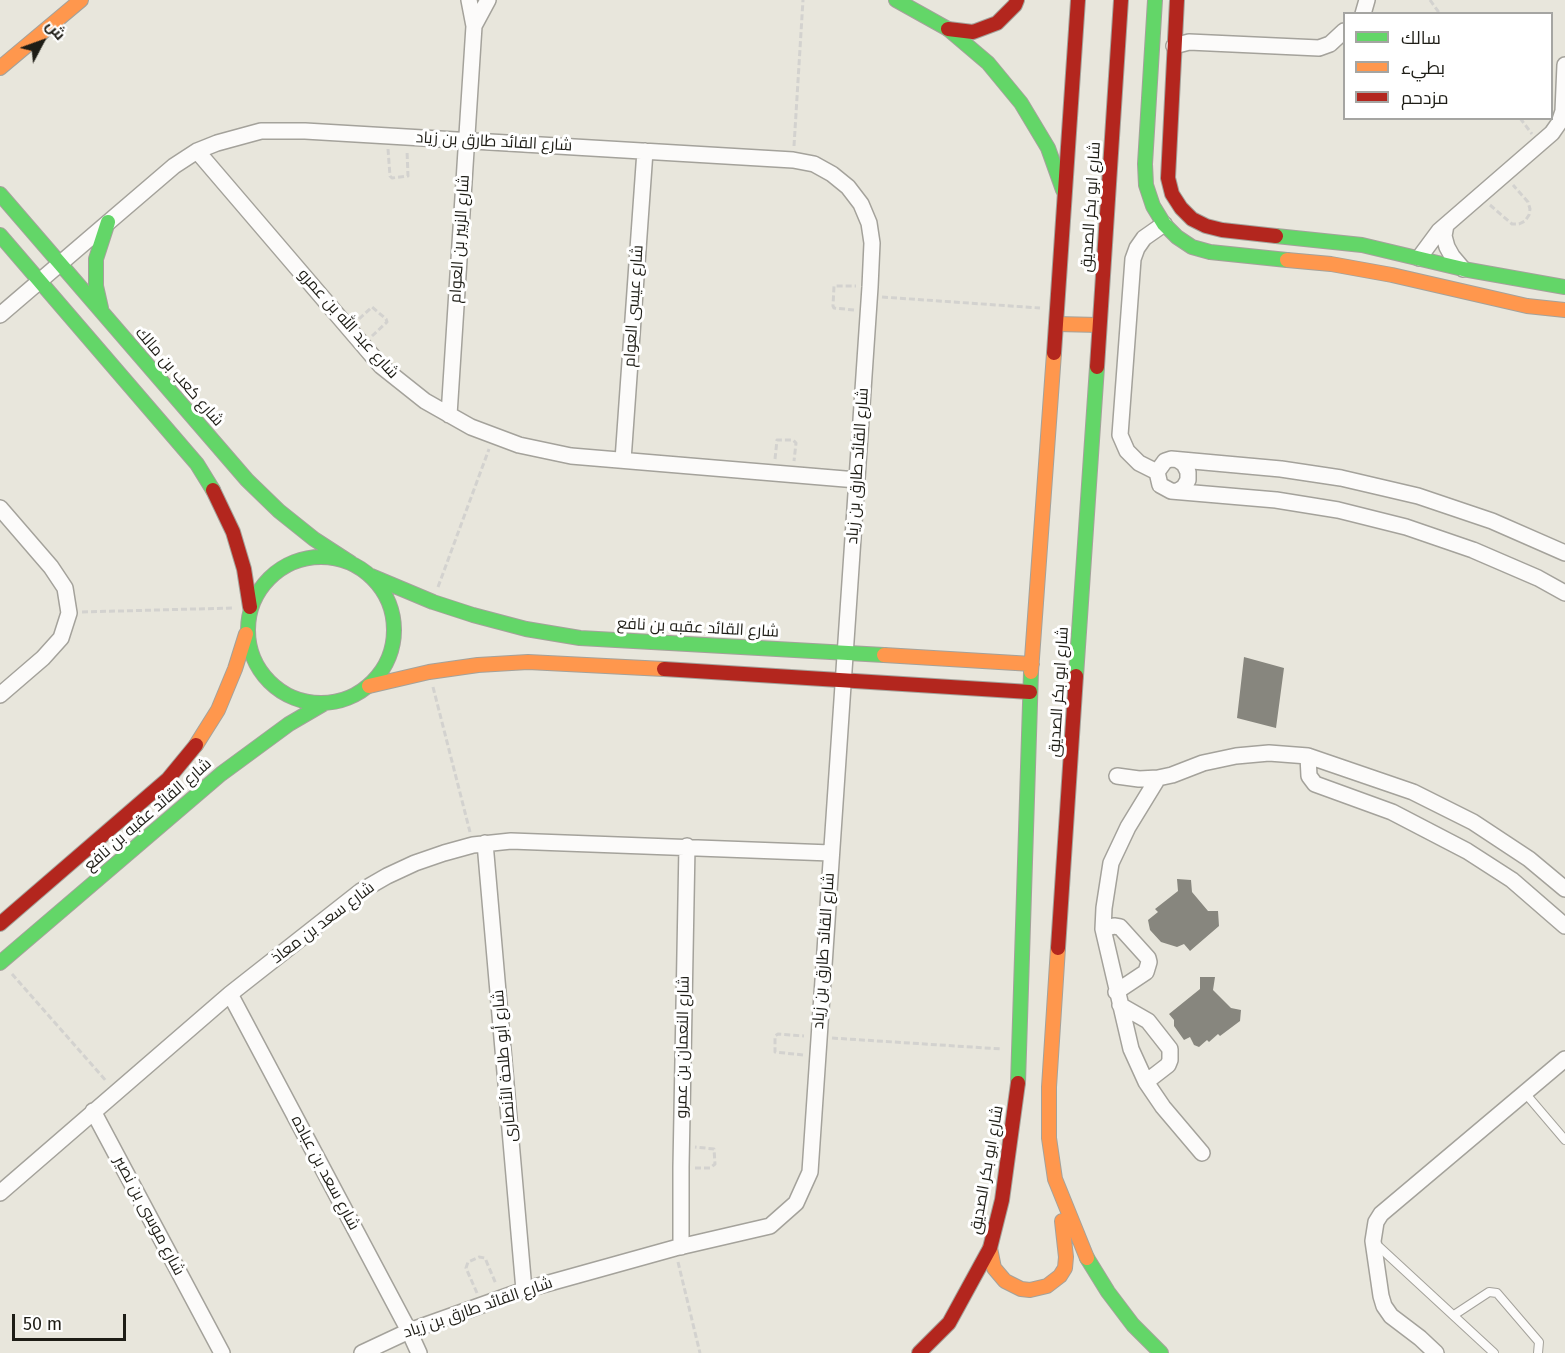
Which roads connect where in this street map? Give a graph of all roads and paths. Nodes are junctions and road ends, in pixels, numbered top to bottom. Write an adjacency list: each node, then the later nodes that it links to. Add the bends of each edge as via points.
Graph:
1 (81, 0): 16 (street)
2 (468, 0): 11 (street, شارع الزبير بن العوام)
3 (488, 0): 11 (street, شارع الزبير بن العوام)
4 (803, 0): 22 (path)
5 (896, 0): 12 (street)
6 (1017, 0): 12 (street, via 997,23 973,32)
7 (1078, 0): 26 (street, شارع ابو بكر الصديق)
8 (1121, 0): 42 (street, شارع ابو بكر الصديق)
9 (1155, 0): 28 (street, via 1145,164 1146,185)
10 (1176, 0): 14 (street)
11 (474, 26): 19 (street, شارع الزبير بن العوام)
12 (948, 29): 26 (street, via 988,63 1021,103 1048,148)
13 (1343, 32): 14 (street, via 1319,48 1190,42)
14 (1174, 46): 31 (street, via 1168,178 1172,194 1192,219 1222,230 1362,245)
15 (1565, 65): 23 (street, via 1559,123)
16 (0, 68)
17 (388, 135): 18 (street, شارع القائد طارق بن زياد); 18 (path, via 392,178 408,176); 21 (street, شارع القائد طارق بن زياد, via 261,131)
18 (406, 137): 19 (street, شارع القائد طارق بن زياد)
19 (467, 140): 20 (street, شارع القائد طارق بن زياد); 45 (street, شارع الزبير بن العوام)
20 (645, 151): 22 (street, شارع القائد طارق بن زياد); 47 (street, شارع عيسى العوام)
21 (197, 152): 27 (street, شارع القائد طارق بن زياد, via 174,166); 43 (street, شارع عبد الله بن عمرو)
22 (793, 160): 37 (street, شارع القائد طارق بن زياد, via 832,174 861,204 872,243)
23 (1504, 175): 25 (street); 25 (path, via 1528,202 1530,209 1525,221 1506,221)
24 (0, 194): 32 (street, شارع كعب بن مالك)
25 (1481, 195): 29 (street)
26 (1066, 198): 41 (street, شارع ابو بكر الصديق)
27 (108, 222): 32 (street, شارع القائد طارق بن زياد); 39 (street, via 96,259 96,286)
28 (1164, 225): 36 (street, via 1192,247 1210,252 1331,264); 49 (street, via 1144,238 1133,259 1120,435 1127,451 1139,463)
29 (1446, 225): 31 (street); 33 (street, via 1447,247)
30 (0, 236): 34 (street)
31 (1419, 258): 33 (street)
32 (61, 263): 34 (street, شارع القائد طارق بن زياد); 39 (street, شارع كعب بن مالك)
33 (1463, 269): 35 (street); 36 (street)
34 (40, 281): 40 (street, شارع القائد طارق بن زياد); 60 (street, via 197,464 233,532)
35 (1565, 287)
36 (1457, 290): 38 (street)
37 (869, 298): 37 (path, via 834,286 832,306 834,308); 41 (path); 52 (street, شارع القائد طارق بن زياد)
38 (1565, 310)
39 (102, 311): 56 (street, شارع كعب بن مالك, via 247,480 305,532)
40 (0, 315)
41 (1057, 317): 42 (street); 64 (street, شارع ابو بكر الصديق)
42 (1099, 325): 99 (street, شارع ابو بكر الصديق, via 1049,1087 1050,1138 1055,1179)
43 (350, 329): 44 (street, شارع عبد الله بن عمرو); 44 (path, via 372,307 386,319)
44 (363, 345): 45 (street, شارع عبد الله بن عمرو, via 403,384)
45 (449, 415): 46 (street, شارع عبد الله بن عمرو)
46 (494, 436): 47 (street, شارع عبد الله بن عمرو, via 544,452); 59 (path)
47 (623, 460): 50 (street, شارع عبد الله بن عمرو)
48 (1178, 460): 49 (street, via 1165,461); 53 (street, via 1188,472 1188,480); 55 (street, via 1281,468 1418,496 1492,521)
49 (1157, 472): 53 (street, via 1160,485)
50 (774, 473): 51 (street, شارع عبد الله بن عمرو); 51 (path, via 777,440 793,440)
51 (793, 475): 52 (street, شارع عبد الله بن عمرو)
52 (857, 480): 63 (street, شارع القائد طارق بن زياد)
53 (1178, 491): 58 (street, via 1276,500 1406,527 1473,550)
54 (0, 508): 61 (street, via 65,588)
55 (1565, 554)
56 (351, 563): 57 (street); 60 (street, via 327,557 302,558 280,568 262,585)
57 (371, 576): 59 (street, شارع القائد عقبه بن نافع); 67 (street, via 386,596 393,620 393,644 384,667)
58 (1565, 593)
59 (433, 602): 63 (street, شارع القائد عقبه بن نافع, via 526,629 580,638)
60 (250, 607): 61 (path); 62 (street)
61 (69, 613): 69 (street, via 61,638 44,658)
62 (247, 630): 70 (street, via 251,654 263,675 280,691 302,701); 80 (street, شارع القائد عقبه بن نافع, via 218,710 195,747 168,779)
63 (846, 653): 64 (street, شارع القائد عقبه بن نافع); 66 (street, شارع القائد طارق بن زياد)
64 (1032, 663): 68 (street, شارع ابو بكر الصديق)
65 (429, 672): 66 (street, via 547,662); 67 (street); 74 (path)
66 (843, 680): 68 (street); 76 (street, شارع القائد طارق بن زياد)
67 (369, 686): 70 (street, via 348,698)
68 (1030, 692): 87 (street, شارع ابو بكر الصديق)
69 (0, 695)
70 (325, 703): 83 (street, شارع القائد عقبه بن نافع, via 221,774)
71 (1308, 756): 73 (street, via 1236,756); 77 (street, via 1413,792 1473,822); 79 (street, via 1309,776 1315,784 1392,812 1467,851)
72 (1117, 776): 73 (street)
73 (1158, 778): 82 (street, via 1111,863)
74 (479, 844): 75 (street, شارع سعد بن معاذ, via 537,840); 84 (street, شارع سعد بن معاذ, via 444,852 379,881); 103 (street, شارع أبو طلحة الأنصارى)
75 (687, 846): 76 (street, شارع سعد بن معاذ); 95 (street, شارع النعمان بن عمرو)
76 (831, 853): 86 (street, شارع القائد طارق بن زياد)
77 (1534, 863): 78 (street); 79 (street, via 1539,876 1536,883 1529,887); 79 (street, via 1520,860 1514,865 1510,872)
78 (1563, 883)
79 (1517, 884): 81 (street)
80 (0, 924)
81 (1565, 926)
82 (1103, 929): 85 (street); 85 (street, via 1120,927 1149,962 1146,972)
83 (0, 962): 91 (path)
84 (230, 994): 91 (street, شارع سعد بن معاذ); 107 (street, شارع سعد بن عباده)
85 (1118, 998): 90 (street, via 1131,1049); 90 (street, via 1148,1021 1170,1049 1168,1065)
86 (818, 1037): 87 (path); 88 (street, شارع القائد طارق بن زياد); 88 (path, via 775,1036 777,1053)
87 (1018, 1050): 102 (street, شارع ابو بكر الصديق, via 1018,1080 1002,1200)
88 (816, 1056): 101 (street, شارع القائد طارق بن زياد, via 810,1172 796,1203 770,1226)
89 (1565, 1059): 92 (street)
90 (1146, 1082): 96 (street)
91 (115, 1092): 93 (street, شارع سعد بن معاذ)
92 (1525, 1093): 94 (lane); 100 (street, via 1381,1214)
93 (93, 1111): 98 (street, شارع سعد بن معاذ); 108 (street, شارع موسى بن نصير)
94 (1565, 1140)
95 (681, 1147): 97 (street, شارع النعمان بن عمرو); 97 (path, via 714,1149 715,1164 710,1168)
96 (1202, 1153)
97 (681, 1167): 101 (street, شارع النعمان بن عمرو)
98 (0, 1193)
99 (1062, 1199): 102 (street, via 1065,1268 1054,1282 1030,1290 1013,1286 994,1268); 113 (street, شارع ابو بكر الصديق, via 1096,1274 1133,1325)
100 (1373, 1241): 106 (lane); 114 (street, via 1384,1306)
101 (678, 1248): 103 (street, شارع القائد طارق بن زياد); 111 (path)
102 (990, 1248): 112 (street, شارع ابو بكر الصديق, via 949,1323)
103 (524, 1290): 104 (street, شارع القائد طارق بن زياد)
104 (502, 1297): 105 (street, شارع القائد طارق بن زياد); 105 (path, via 483,1256 479,1257 468,1262 466,1268)
105 (482, 1304): 107 (street, شارع القائد طارق بن زياد)
106 (1454, 1315): 115 (lane); 116 (lane, via 1489,1292 1497,1293 1539,1342)
107 (409, 1331): 109 (street, شارع القائد طارق بن زياد); 110 (street, شارع سعد بن عباده)
108 (222, 1353)
109 (362, 1353)
110 (419, 1353)
111 (700, 1353)
112 (918, 1353)
113 (1161, 1353)
114 (1436, 1353)
115 (1494, 1353)
116 (1538, 1353)

